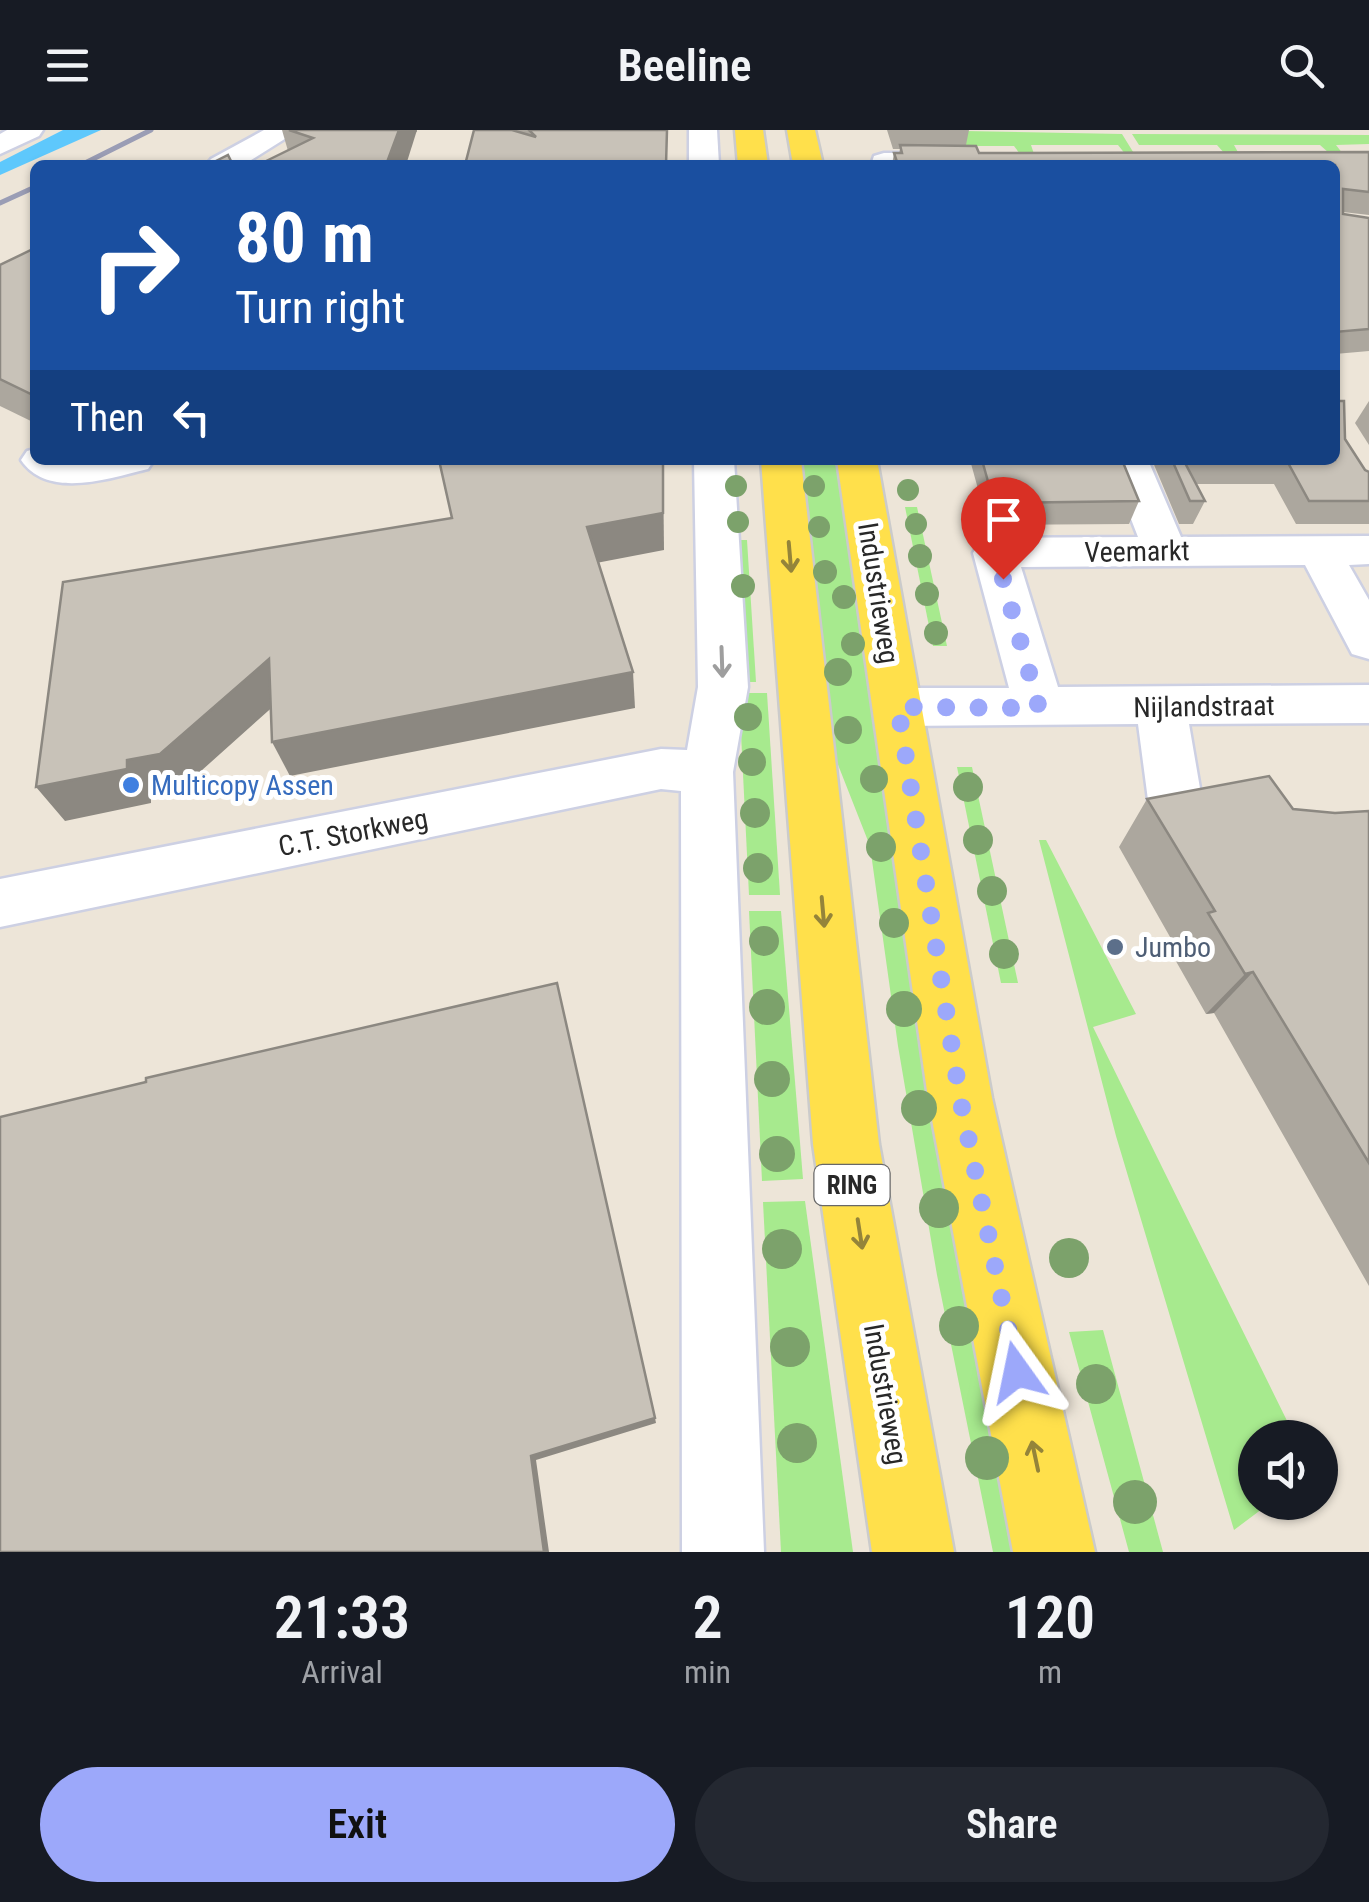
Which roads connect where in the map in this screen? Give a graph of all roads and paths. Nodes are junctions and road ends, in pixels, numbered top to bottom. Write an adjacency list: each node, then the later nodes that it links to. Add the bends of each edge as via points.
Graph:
1 (29, 130): 7 (street)
2 (285, 130): 8 (street)
3 (702, 130): 9 (street)
4 (749, 130): 10 (main road)
5 (801, 130): 11 (main road)
6 (900, 130): 12 (street)
7 (0, 145)
8 (229, 160)
9 (704, 160)
10 (752, 160)
11 (807, 160)
12 (897, 160)
13 (0, 438): 14 (street)
14 (30, 454)
15 (51, 465): 16 (street, via 64,472)
16 (105, 465)
17 (714, 465): 29 (street, one-way to 29, via 723,687)
18 (780, 465): 33 (main road, Industrieweg / RING, one-way to 33, via 846,1144)
19 (858, 465): 26 (main road, Industrieweg)
20 (1130, 465): 23 (street)
21 (1319, 550): 22 (street, Veemarkt); 23 (street, Veemarkt); 24 (street)
22 (1369, 550)
23 (1165, 551): 28 (street, Veemarkt, via 995,553)
24 (1369, 642)
25 (1369, 704): 27 (street, Nijlandstraat)
26 (898, 707): 28 (street, Nijlandstraat); 34 (main road, Industrieweg, one-way to 26, via 960,1098)
27 (1161, 707): 28 (street, Nijlandstraat); 30 (street)
28 (1039, 708)
29 (706, 772): 31 (street, C.T. Storkweg, via 661,770); 32 (street)
30 (1175, 800)
31 (0, 904)
32 (723, 1552)
33 (913, 1552)
34 (1054, 1552)

